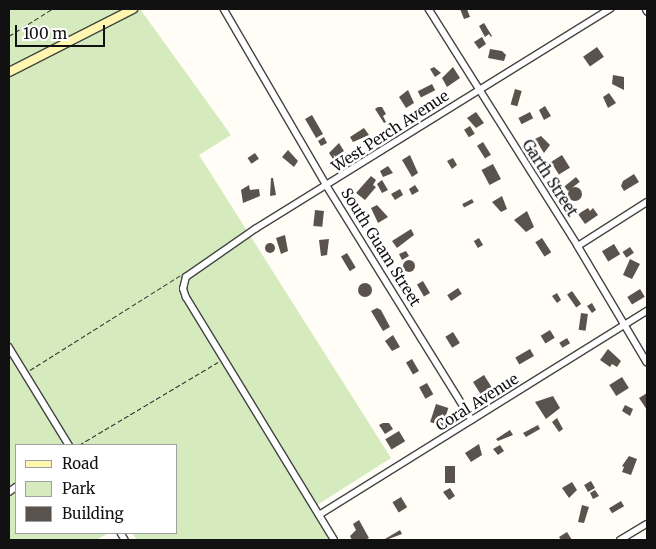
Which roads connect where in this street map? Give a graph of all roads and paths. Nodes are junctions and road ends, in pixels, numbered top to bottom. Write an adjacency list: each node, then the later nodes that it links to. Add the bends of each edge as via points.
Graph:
1 (52, 9): 6 (path)
2 (133, 9): 7 (main road)
3 (224, 9): 9 (street, South Guam Street)
4 (429, 9): 8 (street, Garth Street)
5 (610, 9): 8 (street, West Perch Avenue)
6 (9, 36)
7 (9, 72)
8 (479, 90): 9 (street, West Perch Avenue); 11 (street, Garth Street)
9 (327, 186): 12 (street, West Perch Avenue); 19 (street, South Guam Street)
10 (647, 202): 11 (street)
11 (578, 246): 14 (street, Garth Street)
12 (186, 274): 16 (street, via 186,298); 18 (path)
13 (647, 311): 14 (street, Coral Avenue)
14 (625, 325): 17 (street, Garth Street); 19 (street, Coral Avenue)
15 (9, 347): 18 (street)
16 (223, 359): 21 (path); 22 (street)
17 (647, 362)
18 (25, 373): 20 (street)
19 (472, 420): 22 (street, Coral Avenue)
20 (68, 444)
21 (81, 444)
22 (319, 515): 24 (street)
23 (647, 524): 25 (street)
24 (334, 540)
25 (620, 540)

